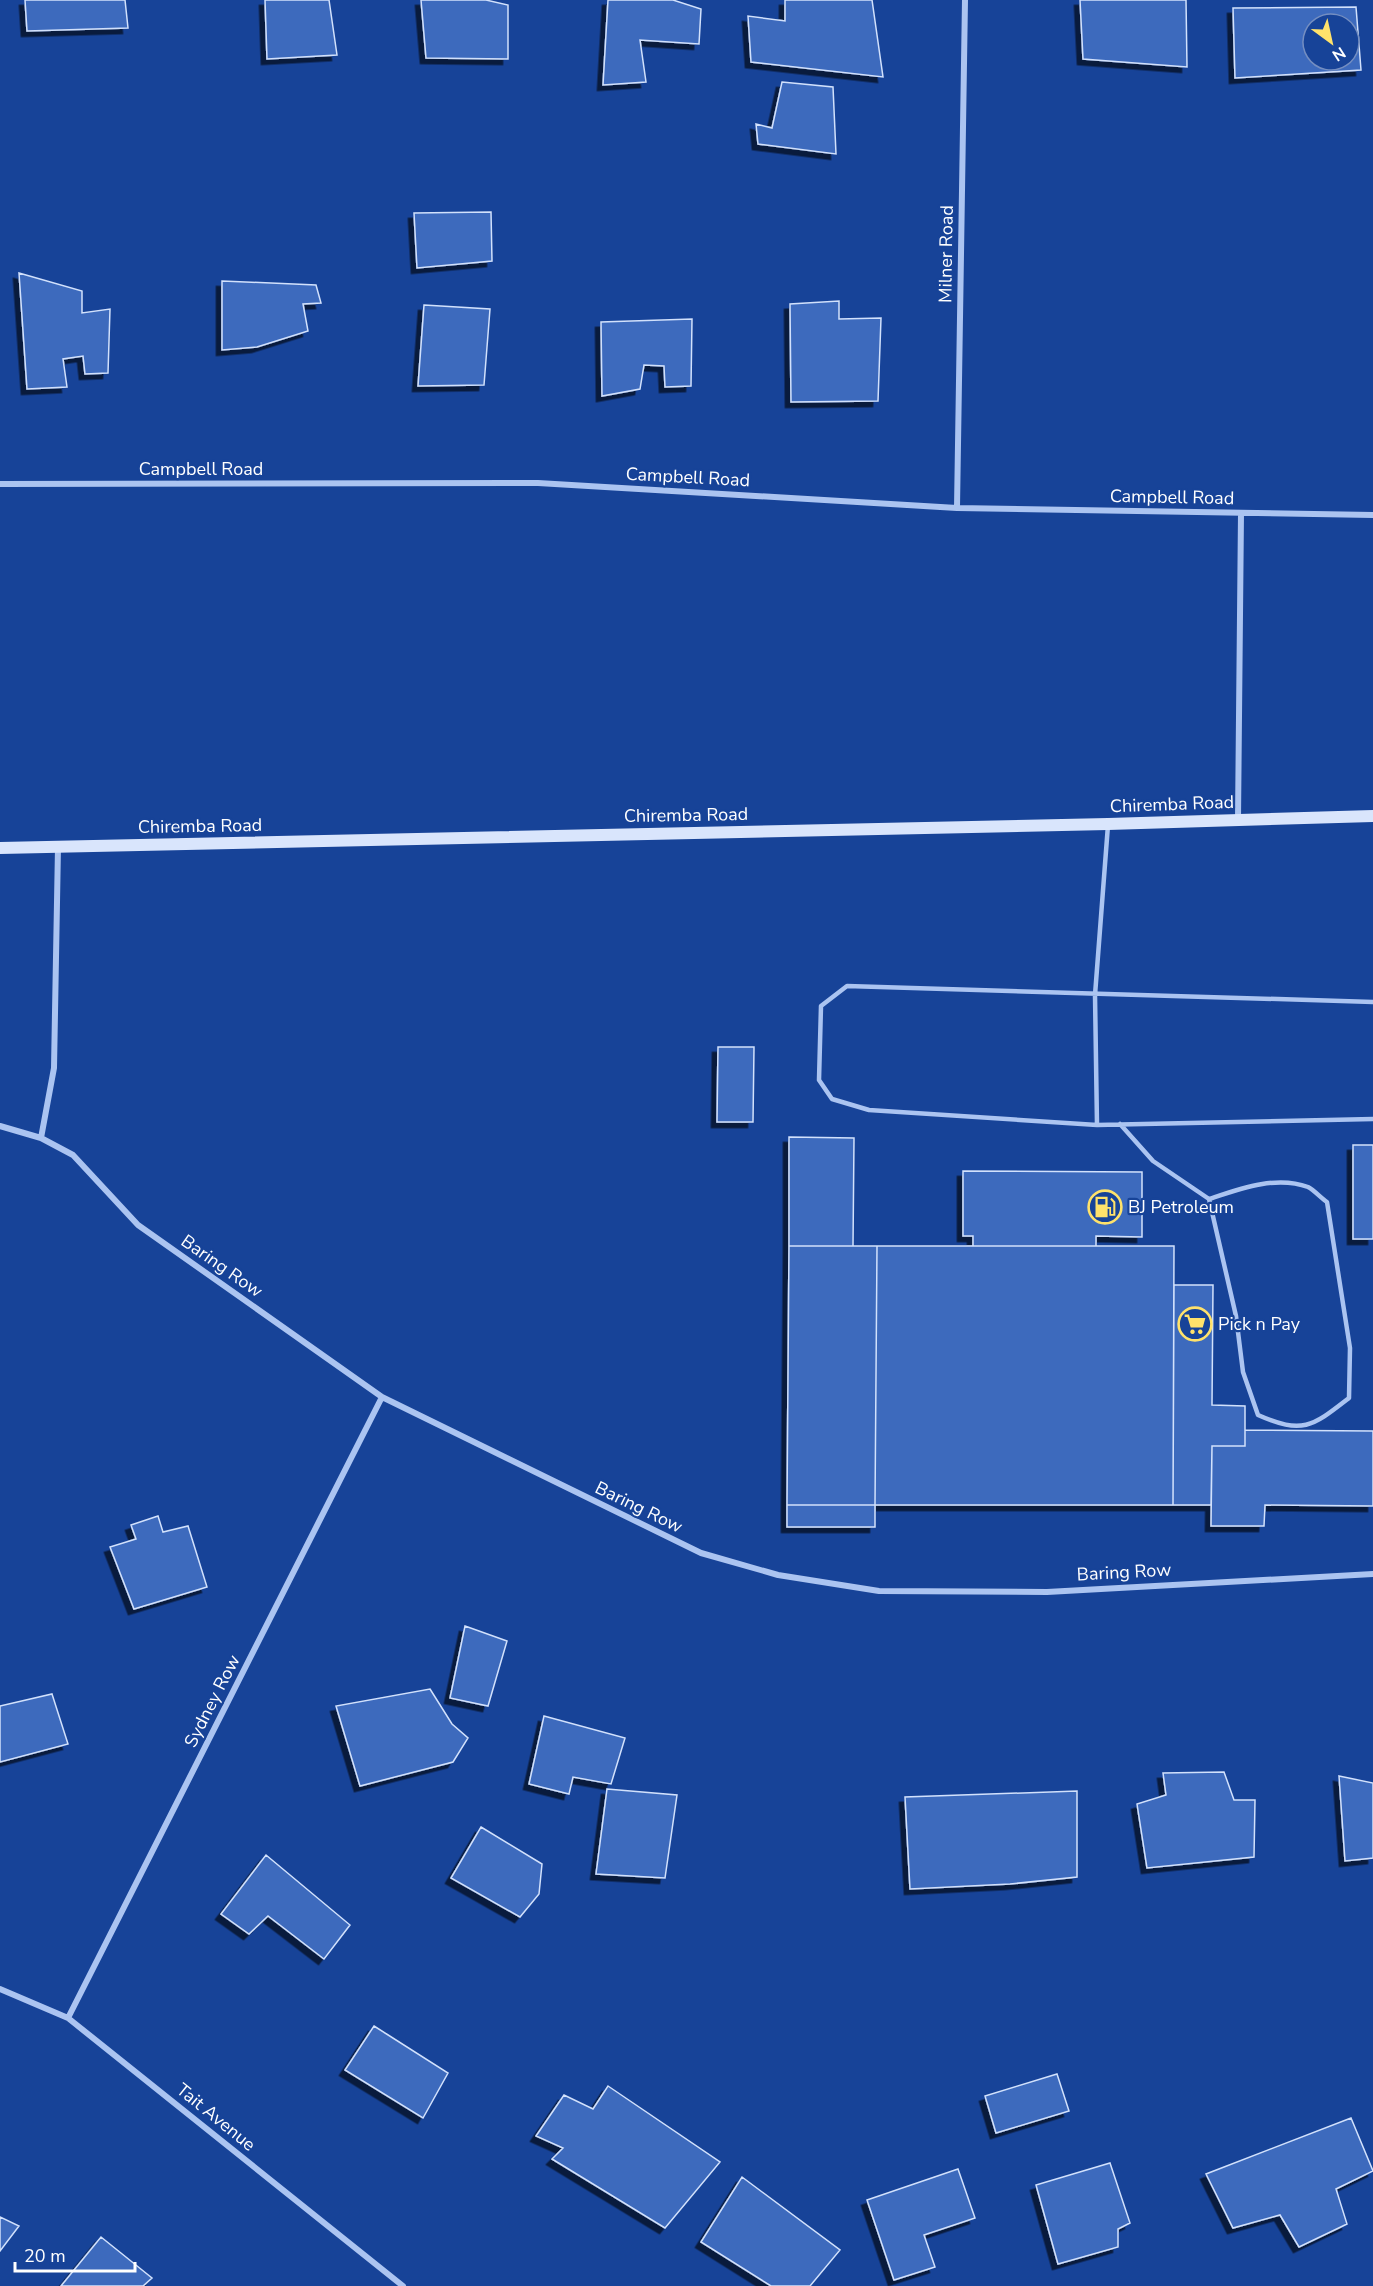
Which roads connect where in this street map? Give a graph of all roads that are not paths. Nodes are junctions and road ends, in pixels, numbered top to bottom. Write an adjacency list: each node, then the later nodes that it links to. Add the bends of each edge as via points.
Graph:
1 (965, 0): 3 (street, Milner Road)
2 (0, 484): 3 (street, Campbell Road, via 538,483)
3 (957, 508): 4 (street, Campbell Road)
4 (1241, 513): 5 (street, Campbell Road); 7 (street)
5 (1373, 515)
6 (1373, 816): 7 (main road, Chiremba Road)
7 (1238, 819): 8 (main road, Chiremba Road)
8 (1108, 824): 9 (main road, Chiremba Road); 11 (lane)
9 (58, 847): 10 (main road, Chiremba Road); 17 (street, via 54,1068)
10 (0, 848)
11 (1095, 995): 12 (lane); 15 (lane); 15 (lane, via 847,987 821,1006 819,1080 832,1099 869,1110)
12 (1373, 1002)
13 (1373, 1119): 14 (lane)
14 (1120, 1124): 15 (lane); 18 (lane, via 1153,1161)
15 (1097, 1125)
16 (0, 1126): 17 (street, Baring Row)
17 (41, 1138): 19 (street, Baring Row, via 73,1155 138,1225)
18 (1209, 1199): 18 (lane, via 1236,1316 1243,1372 1258,1415 1284,1427 1317,1423 1349,1398 1350,1348 1326,1202 1309,1188 1283,1183 1245,1187)
19 (382, 1397): 20 (street, Baring Row, via 701,1553 778,1575 879,1591 1047,1592); 22 (street, Sydney Row)
20 (1373, 1574)
21 (0, 1989): 22 (street, Tait Avenue)
22 (68, 2018): 23 (street, Tait Avenue)
23 (403, 2286)

